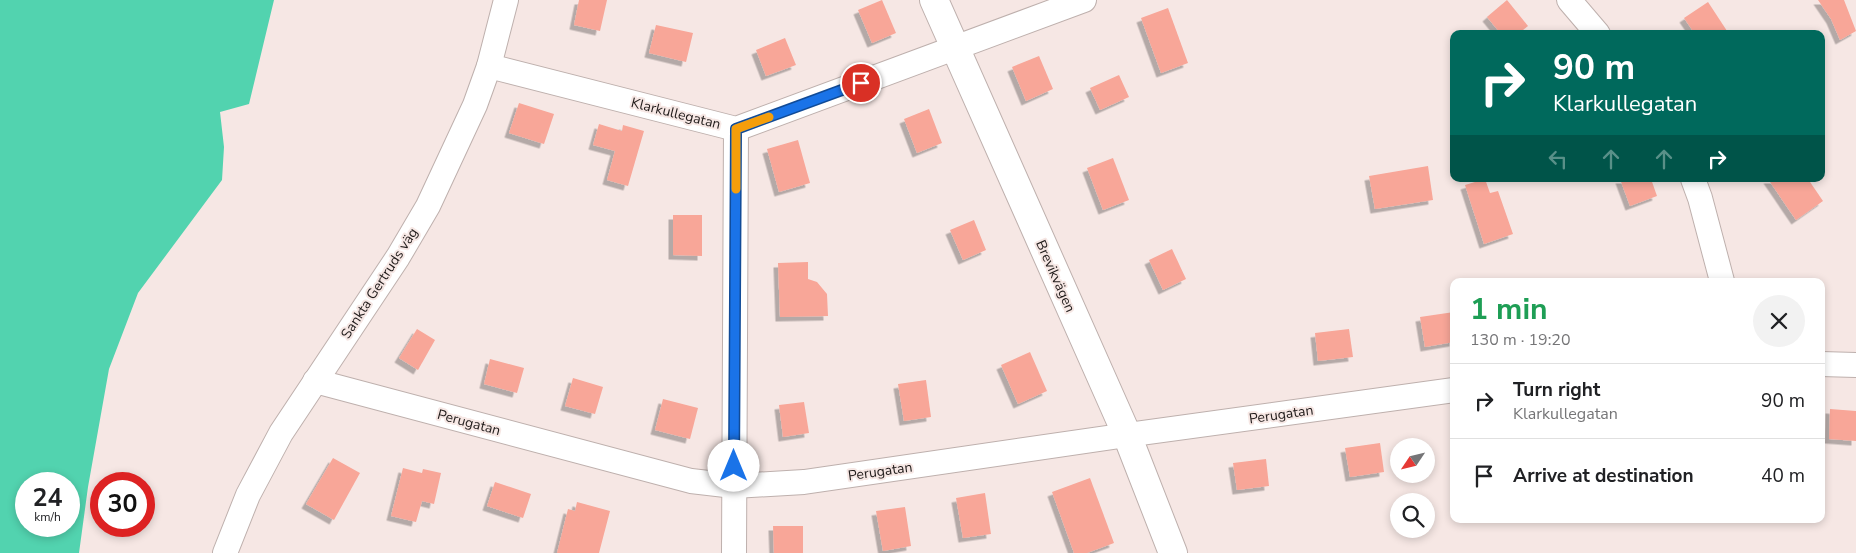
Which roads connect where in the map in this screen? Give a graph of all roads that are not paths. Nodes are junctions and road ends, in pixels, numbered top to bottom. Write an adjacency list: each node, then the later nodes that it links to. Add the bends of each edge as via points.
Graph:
1 (506, 0): 7 (street, Sankta Gertruds väg)
2 (934, 0): 6 (street, Brevikvägen)
3 (1084, 0): 6 (street, Klarkullegatan)
4 (1569, 0): 5 (street)
5 (1595, 30)
6 (954, 48): 8 (street, Klarkullegatan); 15 (street, Brevikvägen)
7 (489, 66): 8 (street, Klarkullegatan); 13 (street, Sankta Gertruds väg, via 475,105 428,206)
8 (736, 129): 16 (street)
9 (1694, 182): 10 (street)
10 (1721, 278)
11 (1825, 364): 12 (street)
12 (1856, 365)
13 (315, 381): 16 (street, Perugatan, via 691,481); 17 (street, Sankta Gertruds väg, via 281,433 248,495)
14 (1450, 391): 15 (street, Perugatan)
15 (1127, 435): 16 (street, Perugatan, via 804,482); 19 (street, Brevikvägen)
16 (734, 486): 18 (street)
17 (225, 553)
18 (734, 553)
19 (1173, 553)

